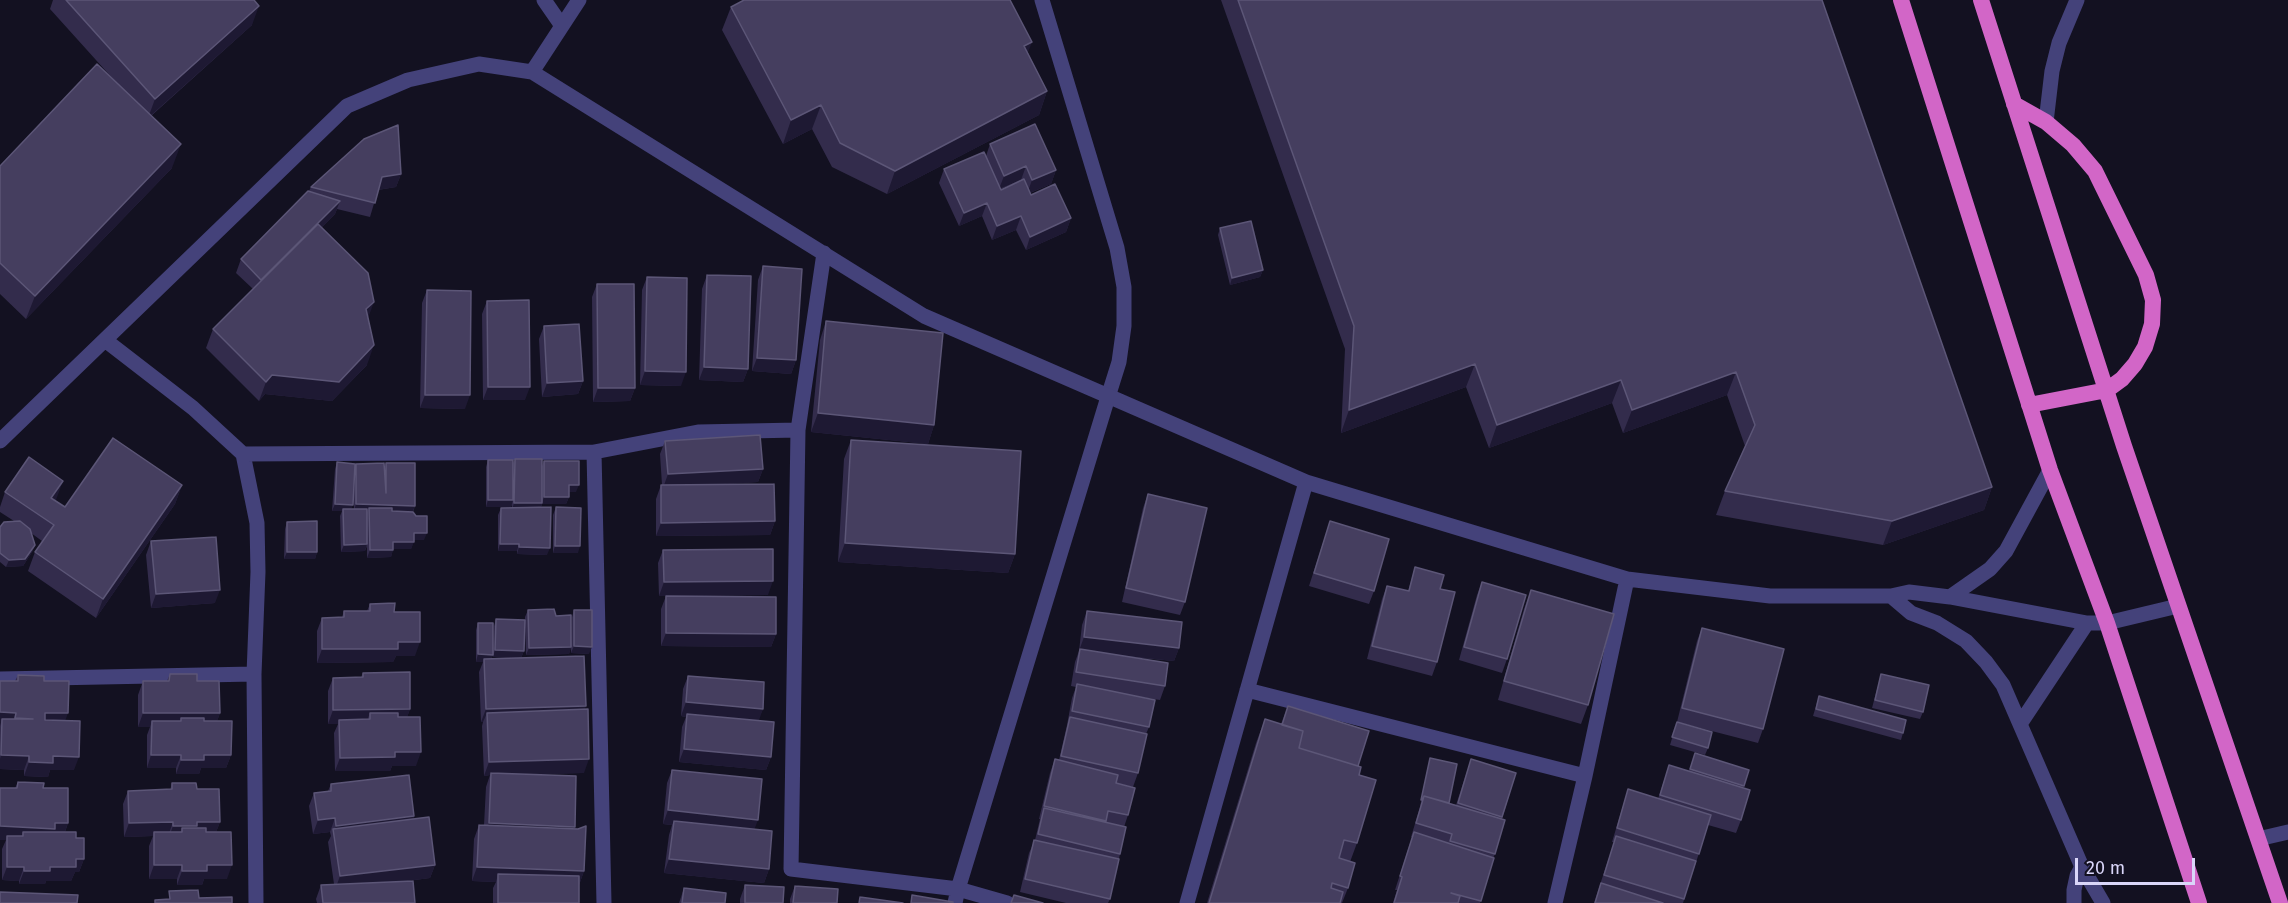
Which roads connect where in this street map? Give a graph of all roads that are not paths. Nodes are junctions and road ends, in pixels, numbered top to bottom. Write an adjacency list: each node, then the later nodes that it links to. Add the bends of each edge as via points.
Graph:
1 (544, 0): 7 (street)
2 (579, 0): 7 (street)
3 (1042, 0): 14 (street, via 1117,248 1124,287 1119,362)
4 (1901, 0): 15 (highway)
5 (1981, 0): 9 (highway)
6 (2077, 0): 10 (street, via 2059,43)
7 (562, 26): 8 (street)
8 (532, 72): 11 (street); 12 (street, via 479,64 408,80 348,106)
9 (2014, 104): 10 (highway); 13 (highway)
10 (2046, 122): 13 (highway, via 2073,145 2094,171 2146,274 2153,300 2152,324 2145,347 2122,379)
11 (824, 253): 14 (street, via 924,316); 16 (street)
12 (105, 340): 17 (street); 19 (street, via 193,408)
13 (2107, 390): 15 (highway); 25 (highway)
14 (1108, 397): 21 (street); 36 (street)
15 (2030, 405): 20 (highway)
16 (798, 429): 18 (street, via 698,432); 36 (street, via 790,869)
17 (0, 441)
18 (594, 452): 19 (street); 38 (street)
19 (243, 454): 28 (street, via 256,523)
20 (2050, 470): 24 (street, via 2006,551 1983,575); 26 (highway)
21 (1306, 482): 22 (street); 30 (street)
22 (1627, 579): 23 (street, via 1770,596); 32 (street)
23 (1891, 596): 24 (street, via 1909,592); 31 (street, via 1911,613 1966,641 2003,685)
24 (1950, 597): 27 (street)
25 (2178, 606): 26 (street); 34 (highway)
26 (2107, 622): 27 (street); 44 (highway)
27 (2087, 623): 31 (street)
28 (254, 674): 29 (street); 37 (street)
29 (0, 679)
30 (1247, 690): 32 (street); 40 (street)
31 (2020, 724): 35 (street)
32 (1585, 776): 41 (street)
33 (2288, 832): 34 (street)
34 (2258, 838): 45 (highway)
35 (2082, 867): 42 (street); 43 (street)
36 (957, 896): 39 (street)
37 (256, 903)
38 (604, 903)
39 (1007, 903)
40 (1186, 903)
41 (1555, 903)
42 (2074, 903)
43 (2103, 903)
44 (2199, 903)
45 (2280, 903)

